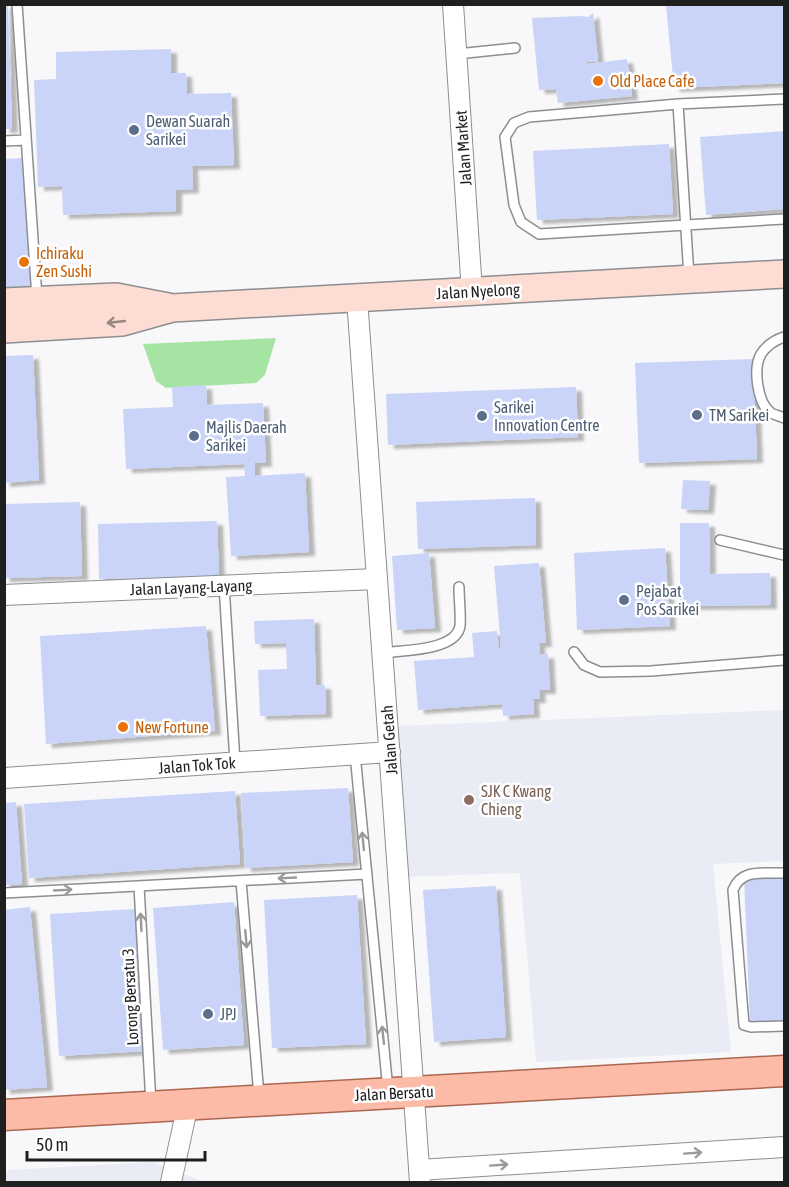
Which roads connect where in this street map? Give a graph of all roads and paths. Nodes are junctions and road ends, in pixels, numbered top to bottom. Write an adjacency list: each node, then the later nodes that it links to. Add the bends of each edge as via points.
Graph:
1 (16, 4): 7 (lane)
2 (453, 4): 4 (street, Jalan Market)
3 (516, 48): 4 (lane)
4 (457, 54): 13 (street, Jalan Market)
5 (784, 99): 6 (lane)
6 (678, 104): 10 (lane); 10 (lane, via 529,117 514,123 505,137 514,205 521,222 538,234)
7 (26, 140): 8 (lane); 15 (lane)
8 (4, 141)
9 (784, 219): 10 (lane)
10 (684, 225): 12 (lane)
11 (784, 274): 12 (main road, Jalan Nyelong)
12 (689, 280): 13 (main road, Jalan Nyelong)
13 (472, 292): 14 (main road, Jalan Nyelong)
14 (357, 298): 17 (main road, Jalan Nyelong); 23 (street, Jalan Getah)
15 (37, 301): 16 (main road, Jalan Nyelong); 17 (main road, Jalan Nyelong, via 116,297)
16 (4, 302)
17 (172, 308): 18 (main road, Jalan Nyelong, one-way to 18, via 123,322)
18 (4, 329)
19 (784, 337): 20 (lane, via 773,341 760,355 757,374 760,400 770,412)
20 (784, 418)
21 (720, 540): 22 (lane)
22 (784, 555)
23 (377, 579): 24 (street, Jalan Layang-Layang); 27 (street, Jalan Getah)
24 (224, 585): 26 (street, Jalan Layang-Layang); 32 (lane)
25 (459, 587): 27 (lane, via 460,628 453,639 442,645)
26 (4, 595)
27 (383, 652): 30 (street, Jalan Getah)
28 (574, 652): 29 (lane, via 584,665 600,672)
29 (784, 660)
30 (390, 752): 31 (street, Jalan Tok Tok); 41 (street, Jalan Getah)
31 (355, 754): 32 (street, Jalan Tok Tok); 35 (lane, one-way to 31)
32 (235, 762): 33 (street, Jalan Tok Tok)
33 (4, 778)
34 (784, 873): 39 (lane, via 744,875 733,890 744,1025)
35 (367, 874): 36 (lane, one-way to 36); 41 (lane, one-way to 35)
36 (241, 881): 37 (lane); 42 (lane, one-way to 42)
37 (139, 886): 38 (lane, one-way to 37); 44 (lane, Lorong Bersatu 3, one-way to 37)
38 (4, 893)
39 (784, 1026)
40 (784, 1071): 41 (main road, Jalan Bersatu)
41 (402, 1092): 42 (main road, Jalan Bersatu); 47 (street, Jalan Getah)
42 (259, 1100): 43 (main road, Jalan Bersatu)
43 (188, 1104): 44 (main road, Jalan Bersatu); 48 (street)
44 (151, 1106): 45 (main road, Jalan Bersatu)
45 (4, 1115)
46 (784, 1147): 47 (street, one-way to 46)
47 (420, 1176)
48 (171, 1182)

